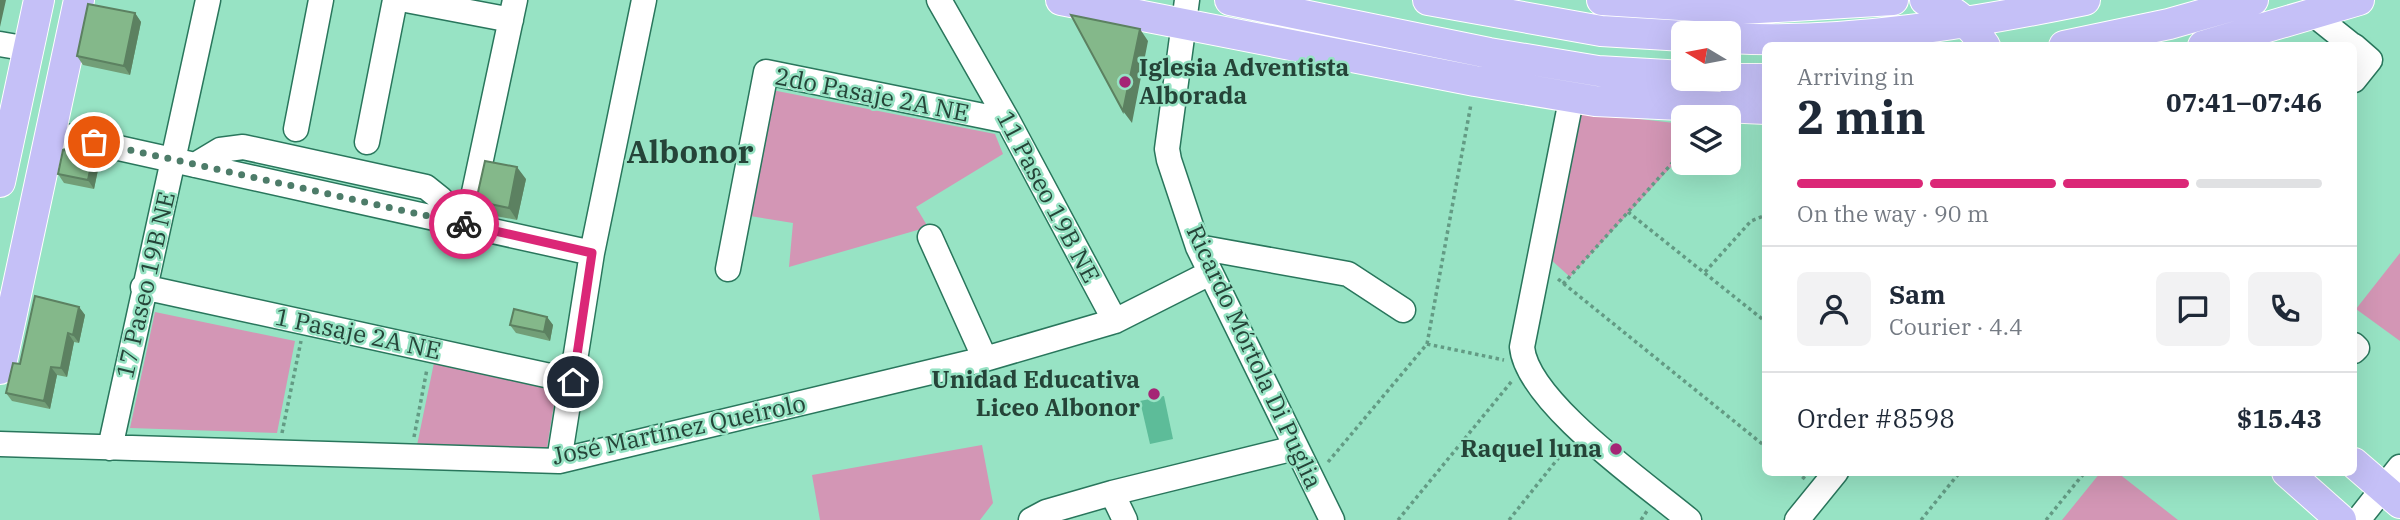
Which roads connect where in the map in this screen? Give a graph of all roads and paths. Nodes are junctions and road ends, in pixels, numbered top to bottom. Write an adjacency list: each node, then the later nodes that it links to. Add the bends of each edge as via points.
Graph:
1 (39, 0): 29 (main road)
2 (79, 0): 40 (main road)
3 (208, 0): 42 (street, 17 Paseo 19B NE)
4 (321, 0): 39 (street)
5 (395, 0): 41 (street)
6 (406, 0): 17 (street)
7 (644, 0): 50 (street)
8 (939, 0): 38 (street, 11 Paseo 19B NE)
9 (1061, 0): 18 (main road)
10 (1230, 0): 31 (main road)
11 (1428, 0): 23 (main road, via 1601,31)
12 (1602, 0): 21 (main road)
13 (1893, 0): 21 (main road)
14 (2085, 0): 22 (main road)
15 (2253, 0): 26 (main road)
16 (2359, 0): 19 (main road)
17 (513, 10): 47 (street)
18 (1184, 12): 36 (main road); 49 (street, Ricardo Mórtola Di Puglia, via 1168,153)
19 (2313, 14): 27 (main road); 28 (street)
20 (1923, 18): 22 (main road); 24 (main road, via 1821,36)
21 (1699, 20)
22 (1965, 21): 25 (main road)
23 (1671, 35)
24 (1741, 38)
25 (1982, 42)
26 (2083, 42)
27 (2217, 42)
28 (2348, 42)
29 (14, 46): 44 (main road)
30 (2357, 49): 33 (street, via 2370,60)
31 (1577, 68): 32 (main road); 36 (street)
32 (1671, 75)
33 (2357, 76)
34 (1741, 79): 35 (main road)
35 (1762, 79)
36 (1572, 97): 37 (main road); 51 (street)
37 (1762, 109)
38 (1009, 121): 52 (street, 2do Pasaje 2A NE, via 766,72); 59 (street, 11 Paseo 19B NE)
39 (296, 129)
40 (51, 132): 42 (street); 65 (main road)
41 (367, 142)
42 (185, 162): 47 (street); 56 (street, 17 Paseo 19B NE)
43 (1671, 164): 45 (path)
44 (0, 182)
45 (1628, 212): 53 (path); 55 (path)
46 (1762, 217): 53 (path, via 1751,221)
47 (459, 223): 50 (street)
48 (930, 237): 63 (street)
49 (1198, 247): 54 (street, Ricardo Mórtola Di Puglia); 57 (street, via 1342,273)
50 (592, 253): 66 (street)
51 (1541, 263): 55 (path); 64 (street, via 1522,347)
52 (728, 269)
53 (1705, 272): 58 (path)
54 (1210, 273): 59 (street, José Martínez Queirolo); 71 (street, Ricardo Mórtola Di Puglia)
55 (1563, 284): 69 (path)
56 (143, 287): 60 (street, 1 Pasaje 2A NE); 70 (street, 17 Paseo 19B NE)
57 (1403, 310)
58 (1762, 319)
59 (1115, 321): 63 (street, José Martínez Queirolo)
60 (305, 323): 62 (street, 1 Pasaje 2A NE); 72 (path)
61 (1427, 344): 64 (path)
62 (430, 350): 66 (street, 1 Pasaje 2A NE); 73 (path)
63 (985, 359): 74 (street, José Martínez Queirolo)
64 (1525, 364): 67 (street, via 1536,383); 85 (path)
65 (0, 369)
66 (573, 382): 74 (street)
67 (1580, 430): 86 (path); 87 (street)
68 (0, 444): 70 (street, José Martínez Queirolo)
69 (1762, 444)
70 (110, 448): 72 (street, José Martínez Queirolo)
71 (1295, 448): 81 (street); 84 (street, Ricardo Mórtola Di Puglia)
72 (278, 452): 73 (street, José Martínez Queirolo)
73 (410, 456): 74 (street, José Martínez Queirolo)
74 (559, 461)
75 (2357, 465): 80 (main road)
76 (1833, 476): 88 (street)
77 (1957, 476): 89 (path)
78 (2082, 476): 90 (path)
79 (2292, 476): 91 (main road)
80 (2394, 486): 92 (street)
81 (1112, 493): 82 (street); 83 (street)
82 (1031, 520)
83 (1125, 520)
84 (1332, 520)
85 (1398, 520)
86 (1509, 520)
87 (1689, 520)
88 (1797, 520)
89 (1921, 520)
90 (2046, 520)
91 (2341, 520)
92 (2358, 520)

